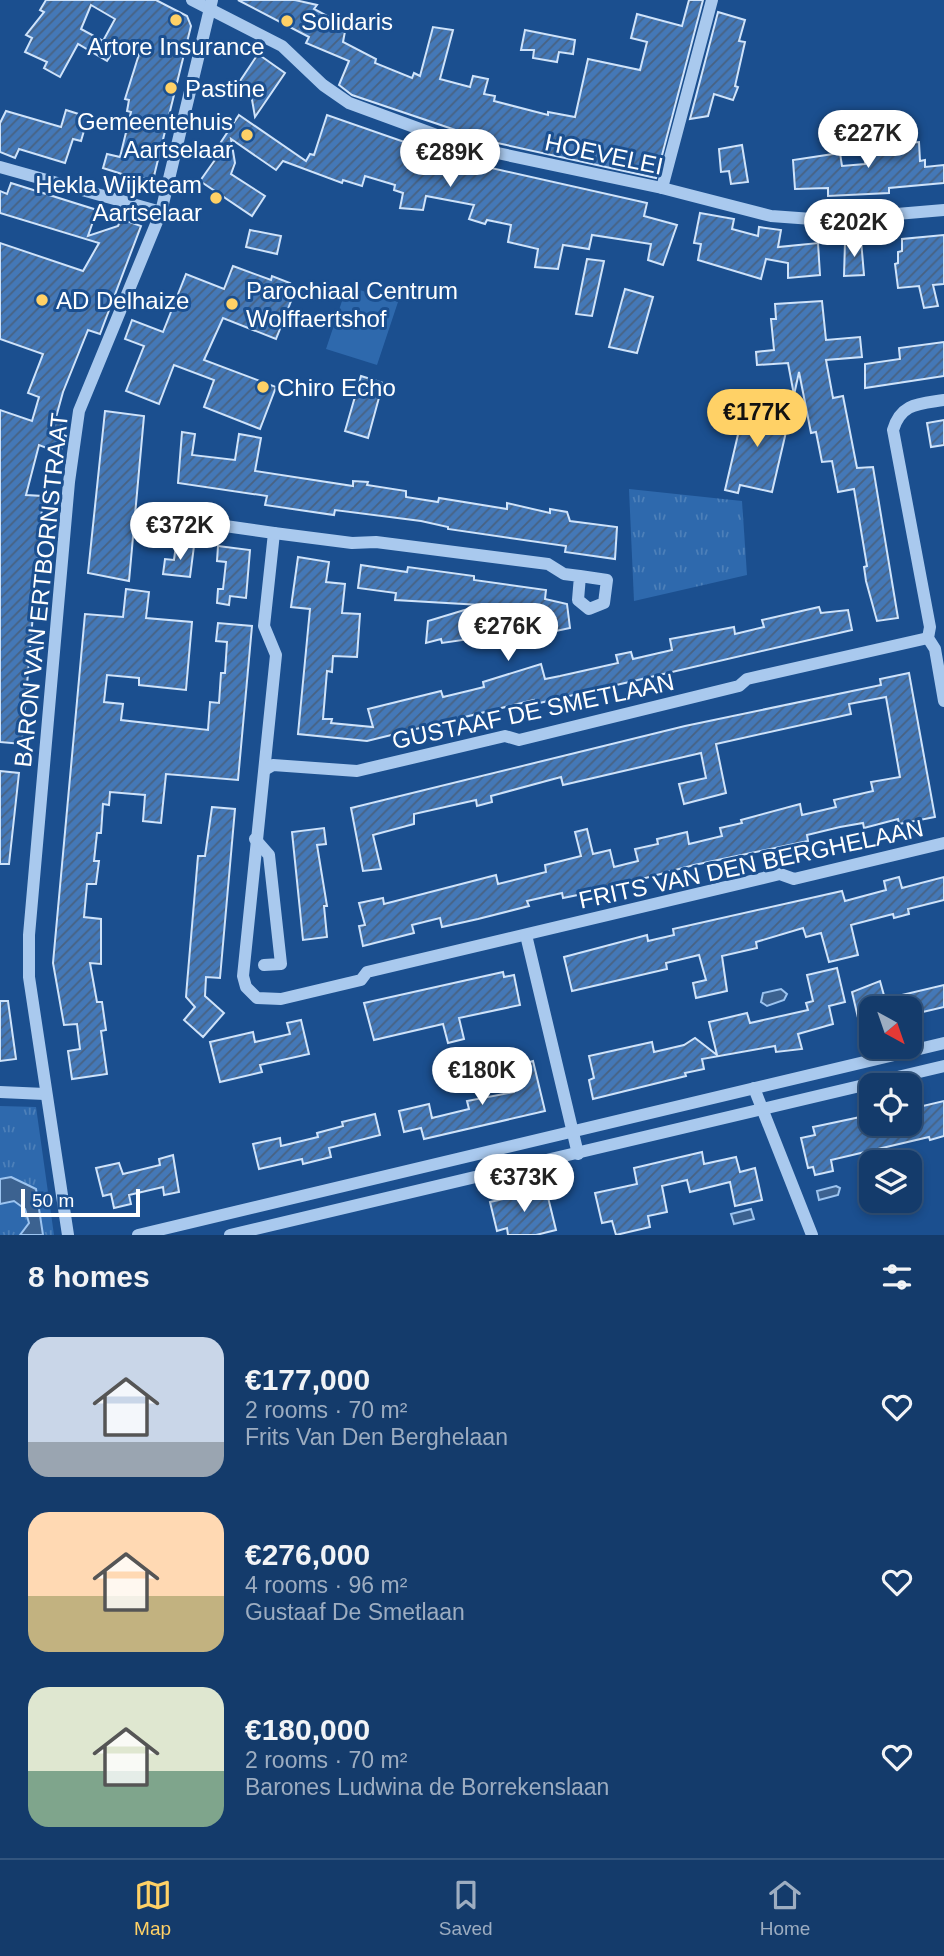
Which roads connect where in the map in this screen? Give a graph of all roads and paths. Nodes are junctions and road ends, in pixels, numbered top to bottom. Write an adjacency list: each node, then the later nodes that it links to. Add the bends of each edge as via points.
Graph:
1 (192, 0): 3 (street, HOEVELEI)
2 (712, 0): 5 (street)
3 (210, 4): 5 (street, HOEVELEI, via 282,46 349,103 469,147); 7 (street, BARON VAN ERTBORNSTRAAT)
4 (0, 167): 7 (street)
5 (662, 188): 6 (street, HOEVELEI, via 771,216 826,220)
6 (944, 210)
7 (161, 212): 23 (street, BARON VAN ERTBORNSTRAAT, via 79,411 75,435 29,935 29,977)
8 (944, 400): 12 (street, via 909,405 897,415 892,430 930,627)
9 (197, 522): 10 (street)
10 (274, 533): 11 (street, via 548,564 564,574); 14 (street, FRITS VAN DEN BERGHELAAN, via 264,620 276,655)
11 (580, 576)
12 (928, 638): 13 (street, via 935,649); 14 (street, GUSTAAF DE SMETLAAN, via 747,679 739,686 519,740 505,736 357,771 273,765)
13 (944, 701)
14 (266, 769): 15 (street, FRITS VAN DEN BERGHELAAN)
15 (255, 839): 17 (street, FRITS VAN DEN BERGHELAAN, via 243,976 257,998 281,999 361,979 367,972); 18 (street, via 269,855 282,964)
16 (944, 843): 17 (street, FRITS VAN DEN BERGHELAAN, via 794,879 780,874)
17 (526, 935): 25 (street)
18 (264, 965)
19 (944, 1043): 21 (street)
20 (944, 1066): 24 (street)
21 (754, 1088): 24 (street); 25 (street)
22 (0, 1093): 23 (street)
23 (45, 1094): 27 (street, BARON VAN ERTBORNSTRAAT)
24 (763, 1109): 26 (street); 30 (street)
25 (573, 1133): 26 (street); 28 (street)
26 (578, 1154): 29 (street)
27 (68, 1235)
28 (138, 1235)
29 (230, 1235)
30 (812, 1235)

